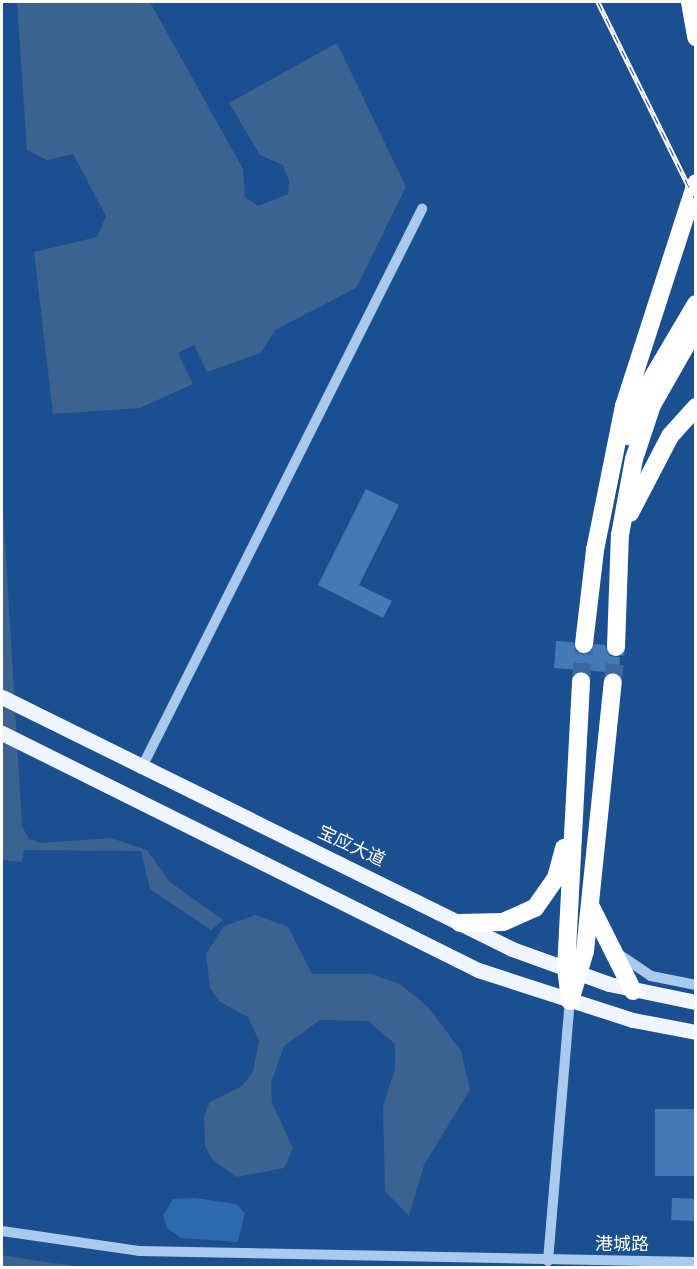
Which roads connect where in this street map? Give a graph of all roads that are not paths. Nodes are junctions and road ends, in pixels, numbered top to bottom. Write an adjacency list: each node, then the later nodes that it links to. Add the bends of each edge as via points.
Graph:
1 (690, 2): 2 (highway)
2 (696, 37)
3 (696, 183): 8 (highway, via 624,406)
4 (422, 209): 16 (street)
5 (696, 304): 8 (highway, via 641,397)
6 (696, 328): 9 (highway, via 652,405 634,459 620,535)
7 (696, 407): 9 (highway, via 670,436 631,508)
8 (609, 489): 10 (highway, via 595,550)
9 (620, 571): 11 (highway)
10 (584, 644)
11 (616, 647)
12 (581, 681): 17 (highway)
13 (612, 682): 18 (highway)
14 (2, 697): 16 (main road, 宝应大道)
15 (2, 733): 24 (main road, via 414,940)
16 (141, 769): 19 (main road, 宝应大道)
17 (574, 812): 19 (highway, via 556,878 535,908 503,922); 21 (highway)
18 (590, 903): 20 (highway); 21 (highway)
19 (460, 923): 21 (main road, 宝应大道)
20 (607, 947): 22 (street, via 651,976); 23 (highway)
21 (574, 972): 23 (main road, 宝应大道); 24 (highway)
22 (696, 985)
23 (633, 991): 25 (main road, 宝应大道)
24 (570, 1001): 26 (main road); 28 (street)
25 (696, 1002)
26 (696, 1032)
27 (2, 1231): 28 (street, 港城路, via 139,1251)
28 (548, 1261): 30 (street, 港城路)
29 (696, 1262): 30 (street, 港城路)
30 (560, 1264)

